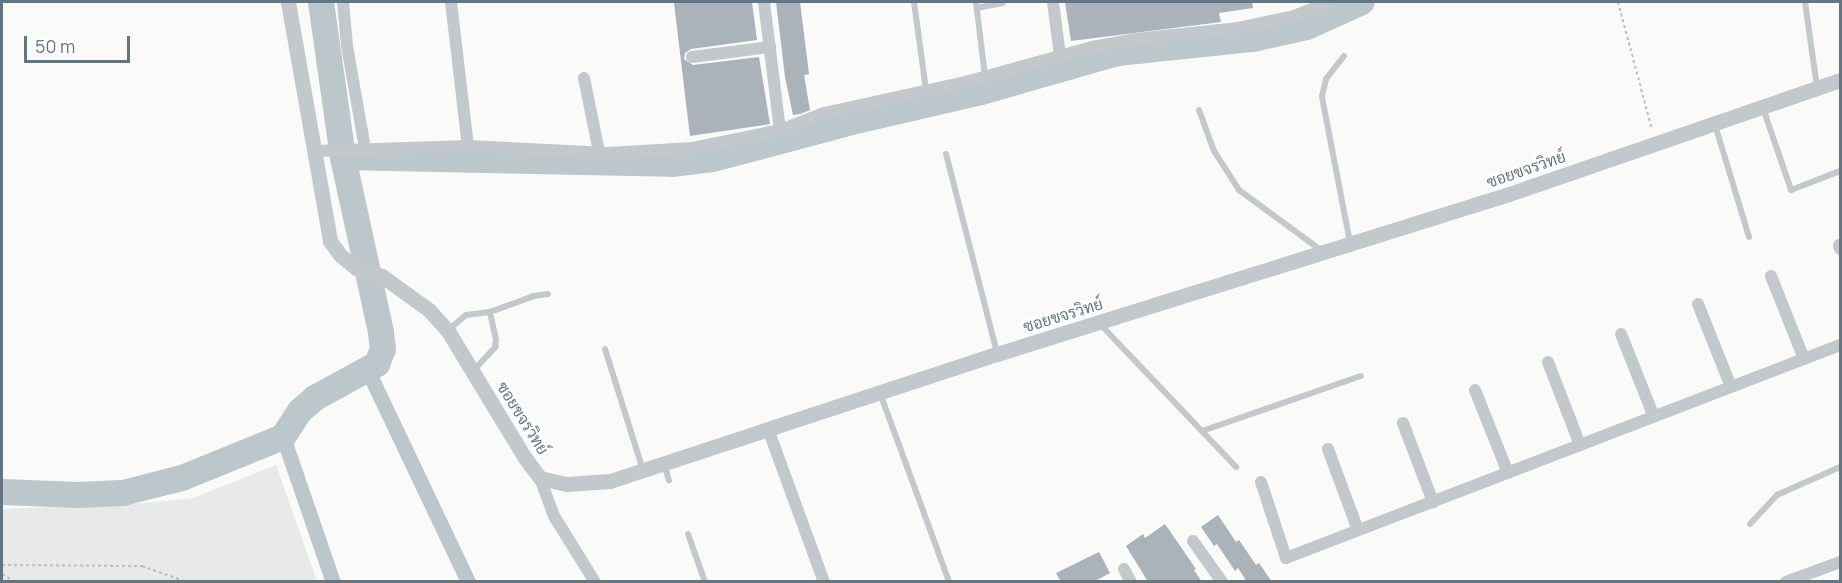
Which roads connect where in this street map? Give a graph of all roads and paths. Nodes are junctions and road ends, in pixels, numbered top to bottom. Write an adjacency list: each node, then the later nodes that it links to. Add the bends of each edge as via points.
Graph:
1 (288, 2): 28 (street)
2 (343, 2): 27 (street)
3 (451, 2): 26 (street)
4 (765, 2): 12 (street)
5 (914, 2): 20 (lane)
6 (1053, 2): 13 (street)
7 (1326, 2): 13 (street, via 1294,16 1238,28 1136,39)
8 (1618, 2): 25 (path)
9 (1805, 2): 19 (lane)
10 (1003, 3): 11 (lane)
11 (977, 5): 16 (lane)
12 (770, 47): 15 (street); 24 (street)
13 (1060, 56): 16 (street)
14 (1344, 56): 33 (lane, via 1326,80 1322,97)
15 (692, 57)
16 (985, 77): 20 (street)
17 (584, 78): 29 (street)
18 (1840, 80): 19 (street, ซอยขจรวิทย์)
19 (1818, 88): 21 (street, ซอยขจรวิทย์)
20 (926, 91): 24 (street, via 824,113)
21 (1763, 107): 23 (street, ซอยขจรวิทย์); 31 (lane, via 1791,190)
22 (1199, 110): 34 (lane, via 1214,151 1239,190)
23 (1714, 124): 25 (street, ซอยขจรวิทย์); 32 (lane)
24 (780, 130): 29 (street, via 693,148)
25 (1656, 144): 33 (street, ซอยขจรวิทย์)
26 (468, 146): 27 (street); 29 (street)
27 (365, 148): 28 (street)
28 (321, 150): 40 (street, ซอยขจรวิทย์, via 330,241 356,268 382,276 429,310)
29 (599, 152)
30 (946, 154): 44 (lane)
31 (1840, 171)
32 (1749, 237)
33 (1350, 246): 34 (street, ซอยขจรวิทย์)
34 (1325, 254): 39 (street, ซอยขจรวิทย์)
35 (1771, 276): 45 (street)
36 (548, 294): 38 (lane)
37 (1698, 304): 49 (street)
38 (490, 312): 40 (lane, via 466,315); 47 (lane, via 495,347)
39 (1099, 323): 44 (street, ซอยขจรวิทย์); 55 (lane)
40 (448, 331): 47 (street, ซอยขจรวิทย์)
41 (1621, 334): 52 (street)
42 (1840, 345): 45 (street)
43 (605, 349): 61 (lane)
44 (997, 354): 51 (street, ซอยขจรวิทย์)
45 (1804, 359): 49 (street)
46 (1548, 362): 56 (street)
47 (473, 372): 63 (street, ซอยขจรวิทย์)
48 (1361, 376): 55 (lane)
49 (1731, 387): 52 (street)
50 (1475, 390): 62 (street)
51 (880, 392): 54 (street, ซอยขจรวิทย์); 80 (lane)
52 (1654, 417): 56 (street)
53 (1403, 423): 66 (street)
54 (768, 429): 58 (street, ซอยขจรวิทย์); 79 (street)
55 (1202, 431): 59 (lane)
56 (1580, 446): 62 (street)
57 (1328, 448): 68 (street)
58 (663, 464): 61 (street, ซอยขจรวิทย์); 64 (lane)
59 (1236, 467)
60 (1840, 467): 67 (lane, via 1777,495)
61 (643, 470): 63 (street, ซอยขจรวิทย์, via 610,481 567,484)
62 (1508, 473): 66 (street)
63 (540, 478): 77 (street, via 554,516)
64 (669, 480)
65 (1261, 482): 68 (street, via 1286,558)
66 (1433, 502): 68 (street)
67 (1750, 525)
68 (1358, 530)
69 (688, 534): 78 (lane)
70 (1193, 541): 82 (street)
71 (1840, 562): 83 (street)
72 (2, 565): 76 (path, via 142,566)
73 (1124, 569): 81 (street)
74 (2, 574): 75 (path)
75 (15, 582)
76 (187, 582)
77 (596, 582)
78 (705, 582)
79 (824, 582)
80 (949, 582)
81 (1131, 582)
82 (1222, 582)
83 (1786, 582)

